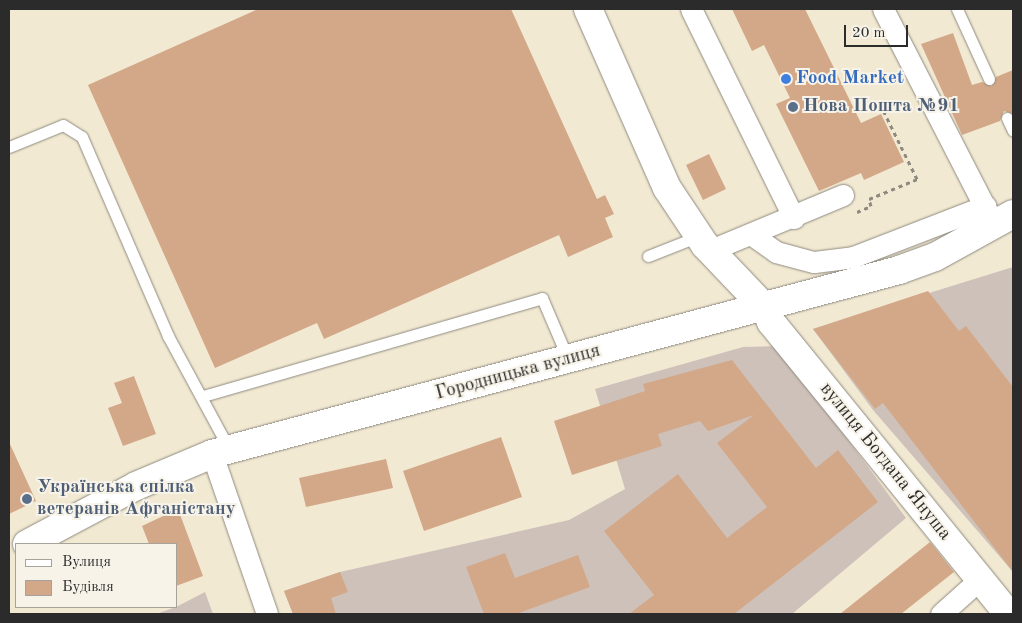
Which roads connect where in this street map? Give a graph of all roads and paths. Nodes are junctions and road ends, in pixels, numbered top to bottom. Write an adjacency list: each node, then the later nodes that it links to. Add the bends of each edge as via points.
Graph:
1 (588, 9): 14 (street, вулиця Богдана Януша, via 667,188)
2 (691, 9): 12 (street)
3 (883, 9): 11 (street)
4 (957, 9): 5 (lane)
5 (989, 79)
6 (884, 112): 10 (path, via 917,179 869,200 871,206)
7 (1007, 118): 8 (lane)
8 (1013, 131)
9 (9, 147): 18 (lane, via 63,125 82,137 168,336)
10 (849, 204): 12 (street)
11 (997, 215): 13 (street, via 936,228 843,258 814,262 776,252); 16 (street, Городницька вулиця, via 935,257)
12 (794, 218): 13 (street)
13 (752, 235): 14 (street)
14 (705, 243): 15 (lane); 16 (street, вулиця Богдана Януша)
15 (648, 256)
16 (766, 309): 17 (street, Городницька вулиця); 21 (street, вулиця Богдана Януша, via 771,322)
17 (568, 360): 18 (lane, via 542,298); 19 (street, Городницька вулиця)
18 (203, 396): 19 (lane)
19 (220, 451): 20 (street, Городницька вулиця, via 136,486); 22 (street)
20 (29, 543)
21 (980, 579): 23 (street); 24 (street, вулиця Богдана Януша)
22 (267, 614)
23 (941, 614)
24 (1008, 614)

